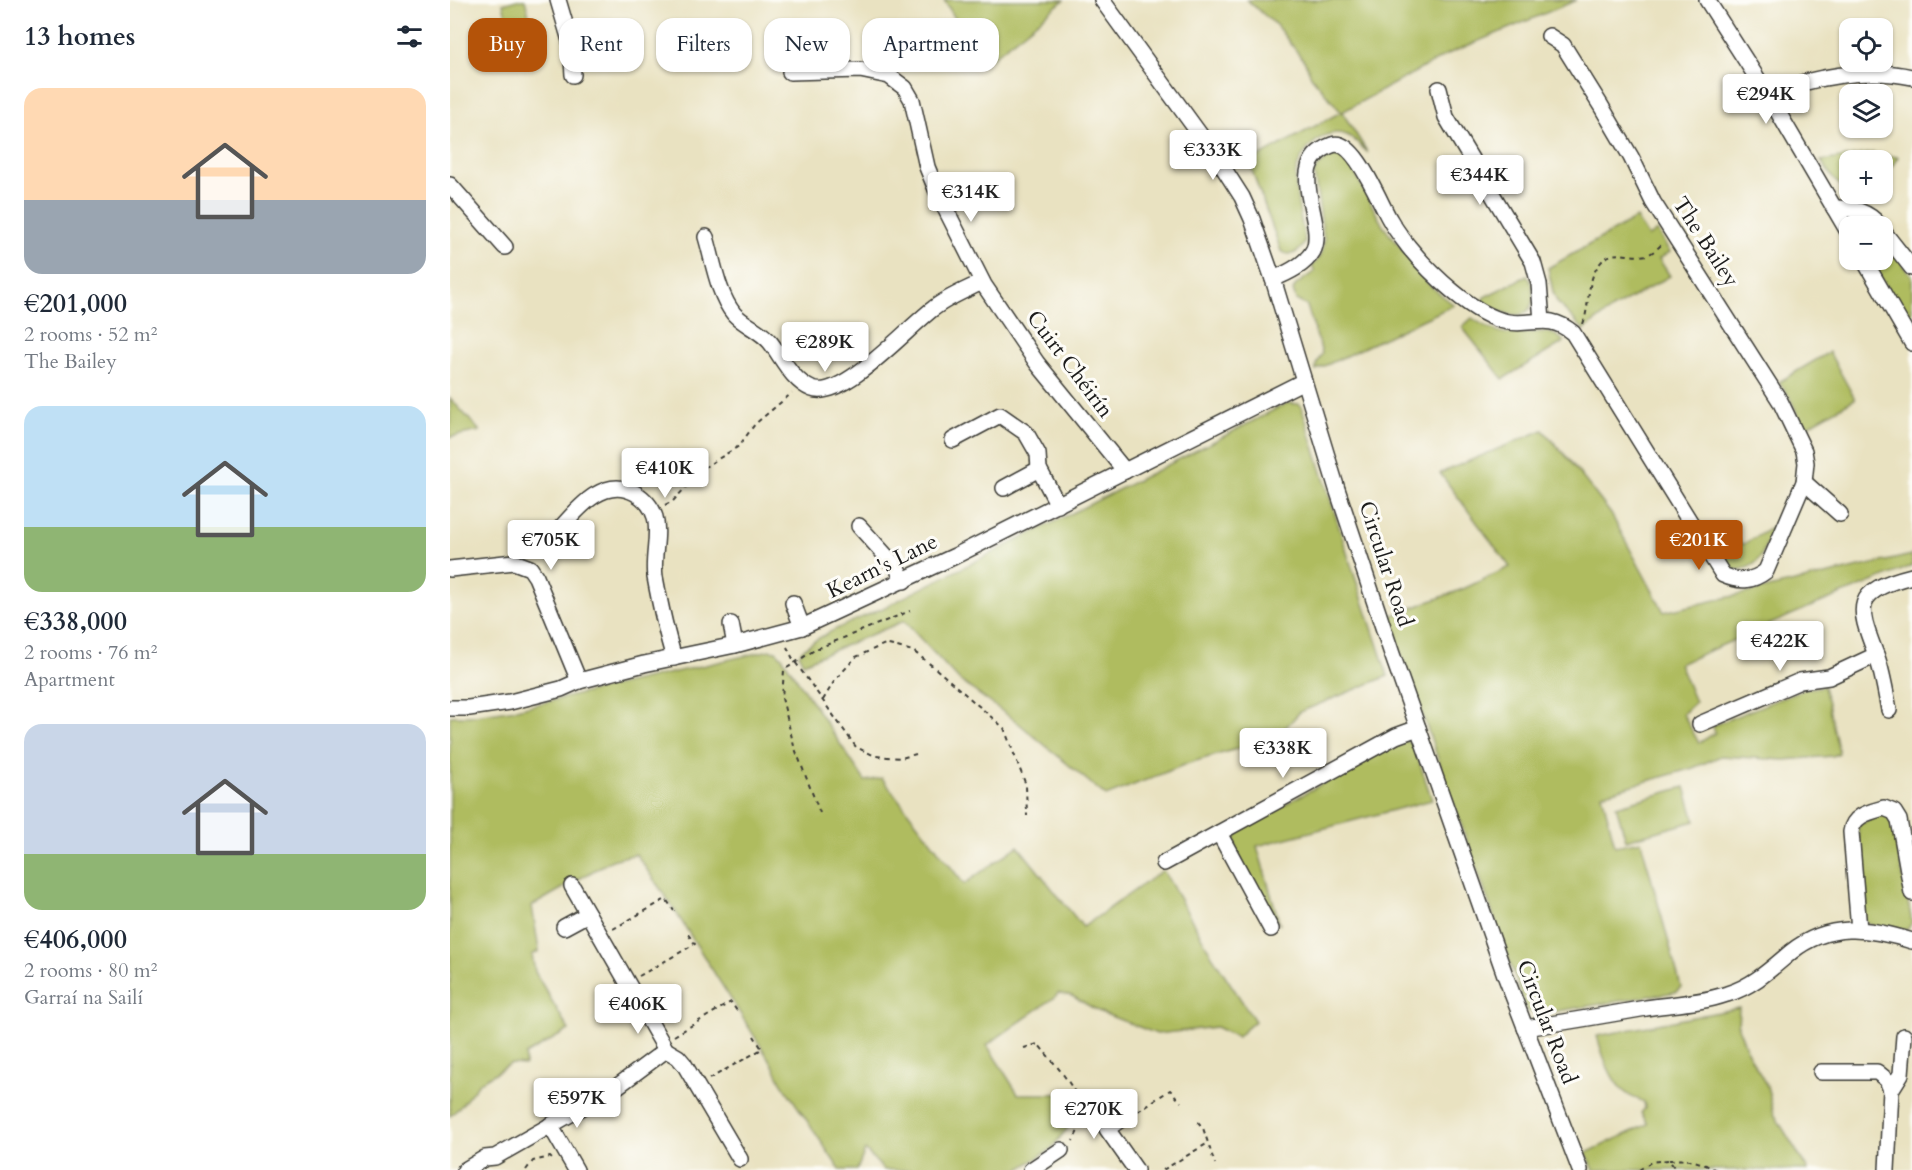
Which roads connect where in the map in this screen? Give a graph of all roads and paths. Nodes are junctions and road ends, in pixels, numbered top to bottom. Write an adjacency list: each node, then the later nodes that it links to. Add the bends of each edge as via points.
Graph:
1 (558, 0): 6 (street, via 571,44)
2 (1102, 0): 20 (street, Circular Road, via 1231,178 1252,219)
3 (1707, 0): 9 (street)
4 (1549, 36): 14 (street, The Bailey, via 1563,45)
5 (850, 70): 21 (street, Cuirt Chéirín, via 889,76 905,88 912,100 927,167)
6 (573, 75)
7 (1912, 77): 9 (street, via 1838,76 1806,81)
8 (1439, 89): 22 (street, via 1446,117 1533,262)
9 (1768, 96): 11 (street)
10 (450, 185): 17 (street)
11 (1834, 208): 12 (street); 13 (street)
12 (1839, 216)
13 (1869, 216)
14 (1674, 234): 23 (path, via 1647,255 1622,253 1601,263 1594,275 1583,324); 30 (street, The Bailey, via 1780,401 1804,451)
15 (706, 237): 26 (street, via 729,306 765,337)
16 (1893, 244): 18 (street)
17 (505, 247)
18 (1912, 268)
19 (1870, 270): 24 (street)
20 (1273, 279): 22 (street, via 1298,267 1313,252 1316,233 1307,178 1315,157 1336,144 1353,154 1390,221 1441,281 1496,318 1507,322); 25 (street, Circular Road)
21 (982, 282): 26 (street, via 936,306 876,359 838,386 817,390); 29 (street, Cuirt Chéirín, via 1037,363)
22 (1542, 321): 23 (street, via 1554,322)
23 (1573, 333): 30 (street, The Bailey, via 1723,575 1745,580 1758,578 1766,571)
24 (1912, 344)
25 (1304, 381): 29 (street, Kearn's Lane); 56 (street, Circular Road)
26 (803, 383): 33 (path, via 755,424 739,446 705,467 673,501)
27 (953, 440): 28 (street, via 1000,415 1026,433 1038,454)
28 (1039, 469): 31 (street); 32 (street)
29 (1125, 471): 32 (street, Kearn's Lane)
30 (1804, 482): 34 (street)
31 (1004, 488)
32 (1058, 505): 39 (street, Kearn's Lane)
33 (653, 512): 36 (street, via 644,499 628,490 605,490 588,500); 48 (street, via 655,577)
34 (1840, 514)
35 (859, 526): 39 (street)
36 (550, 540)
37 (450, 569): 51 (street, via 514,562 530,568)
38 (1912, 576): 47 (street, via 1867,597 1863,620)
39 (904, 580): 43 (street, Kearn's Lane)
40 (793, 603): 43 (street)
41 (910, 611): 49 (path, via 816,649)
42 (731, 624): 45 (street)
43 (802, 627): 44 (street, Kearn's Lane)
44 (781, 633): 45 (street, Kearn's Lane); 49 (path)
45 (735, 645): 48 (street, Kearn's Lane)
46 (622, 654): 50 (street)
47 (1876, 655): 54 (street); 55 (street, via 1829,677 1800,681)
48 (674, 658): 50 (street, Kearn's Lane)
49 (795, 662): 52 (path); 58 (path, via 784,670 782,698 794,746)
50 (626, 669): 51 (street, Kearn's Lane)
51 (579, 681): 53 (street, Kearn's Lane, via 510,702)
52 (823, 700): 57 (path, via 856,747 875,756 901,758); 59 (path, via 834,680 856,657 885,644 913,651 1004,728 1026,785)
53 (450, 708)
54 (1889, 710)
55 (1699, 723)
56 (1418, 728): 60 (street, via 1396,736); 74 (street, Circular Road)
57 (916, 754)
58 (820, 813)
59 (1027, 816)
60 (1219, 832): 61 (street); 67 (street)
61 (1164, 863)
62 (572, 886): 65 (street)
63 (1912, 893): 68 (street, via 1899,820 1894,812 1884,808 1860,817 1851,832)
64 (674, 911): 70 (path, via 666,899)
65 (588, 914): 66 (street); 70 (street)
66 (564, 927)
67 (1271, 929)
68 (1858, 930): 71 (street); 74 (street, via 1816,936 1751,982 1724,996)
69 (687, 933): 72 (path, via 695,944)
70 (601, 936): 72 (street)
71 (1912, 941)
72 (627, 982): 77 (street)
73 (740, 1014): 77 (path, via 732,1002)
74 (1525, 1028): 99 (street, Circular Road)
75 (754, 1036): 80 (path, via 762,1049)
76 (1904, 1036): 81 (street, via 1901,1074)
77 (664, 1046): 80 (street, via 684,1064); 85 (street, via 610,1091)
78 (1024, 1048): 87 (path, via 1038,1044 1080,1103 1079,1129 1072,1142)
79 (1821, 1072): 81 (street, via 1877,1072)
80 (697, 1086): 88 (street)
81 (1892, 1090): 103 (street)
82 (1181, 1102): 83 (path, via 1170,1090)
83 (1124, 1117): 97 (street, via 1107,1129)
84 (1198, 1122): 86 (path)
85 (550, 1125): 91 (street); 95 (street)
86 (1208, 1143): 92 (path); 98 (path)
87 (1061, 1150): 96 (street)
88 (740, 1159)
89 (1670, 1160): 100 (path, via 1652,1162); 101 (path); 102 (path, via 1686,1158)
90 (555, 1161): 94 (path, via 542,1158)
91 (498, 1164): 93 (street, via 485,1158)
92 (1215, 1164)
93 (465, 1170)
94 (526, 1170)
95 (576, 1170)
96 (1030, 1170)
97 (1136, 1170)
98 (1163, 1170)
99 (1580, 1170)
100 (1639, 1170)
101 (1676, 1170)
102 (1716, 1170)
103 (1887, 1170)

